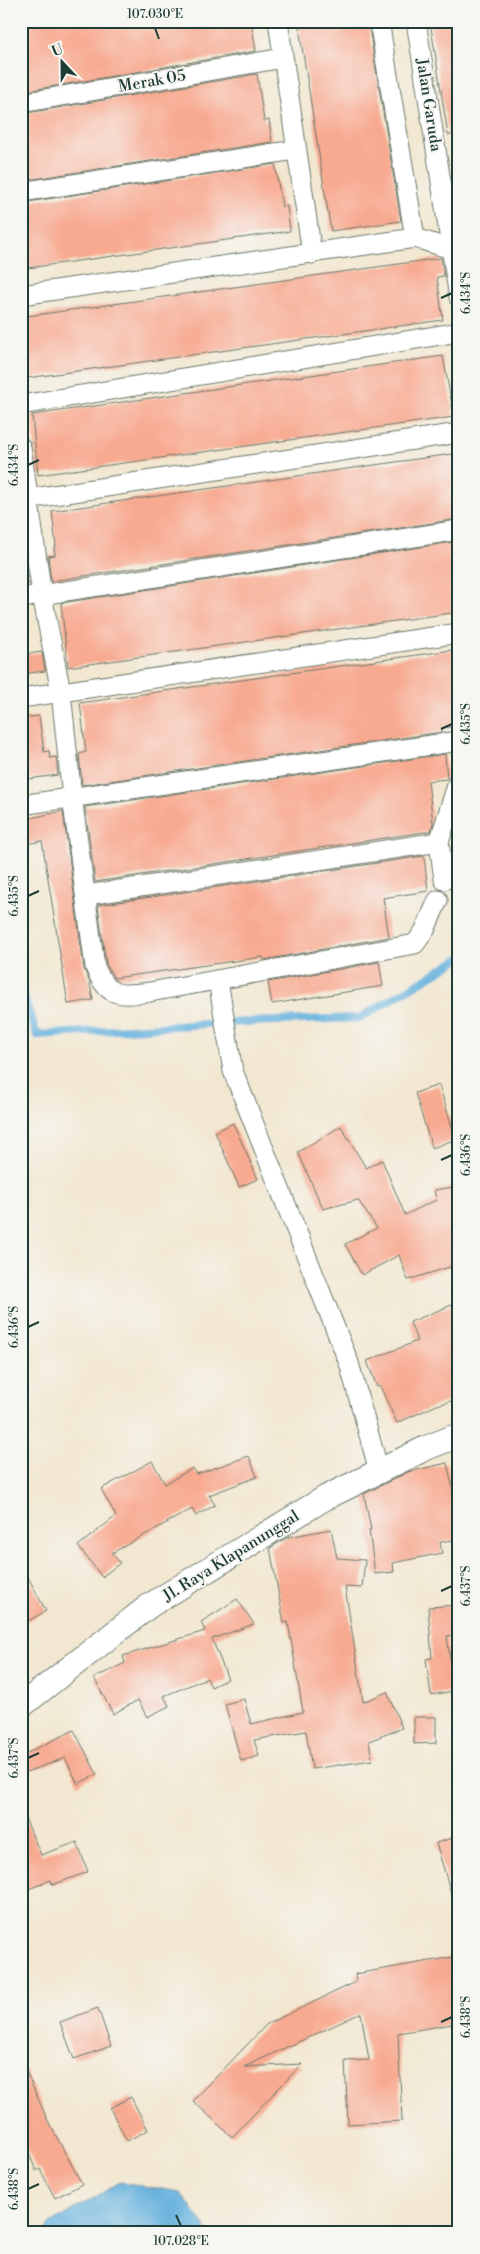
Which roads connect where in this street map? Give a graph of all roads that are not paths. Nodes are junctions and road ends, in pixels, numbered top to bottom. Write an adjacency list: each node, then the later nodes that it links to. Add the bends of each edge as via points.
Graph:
1 (278, 21): 4 (street)
2 (379, 21): 8 (street)
3 (416, 21): 9 (street, Jalan Garuda)
4 (283, 58): 5 (street, Merak 05); 6 (street)
5 (21, 104)
6 (295, 150): 7 (street); 10 (street)
7 (21, 192)
8 (414, 238): 9 (street); 10 (street)
9 (455, 248): 12 (street, Jalan Garuda)
10 (312, 254): 11 (street)
11 (21, 295)
12 (459, 298)
13 (459, 332): 14 (street)
14 (21, 405)
15 (459, 433): 17 (street)
16 (21, 447): 17 (street)
17 (25, 499): 19 (street)
18 (459, 530): 19 (street)
19 (42, 595): 20 (street); 22 (street)
20 (21, 598)
21 (459, 633): 22 (street)
22 (61, 692): 23 (street); 26 (street)
23 (21, 698)
24 (459, 741): 26 (street)
25 (459, 779): 28 (street)
26 (72, 797): 27 (street); 30 (street)
27 (21, 804)
28 (439, 842): 29 (street); 30 (street)
29 (444, 880)
30 (87, 894): 32 (street, via 95,967 102,983 111,992 133,994)
31 (438, 900): 32 (street, via 415,944)
32 (218, 980): 34 (street, via 233,1071 349,1363)
33 (459, 1435): 34 (street, Jl. Raya Klapanunggal)
34 (379, 1471): 35 (street, Jl. Raya Klapanunggal, via 325,1498 149,1606)
35 (21, 1706)

